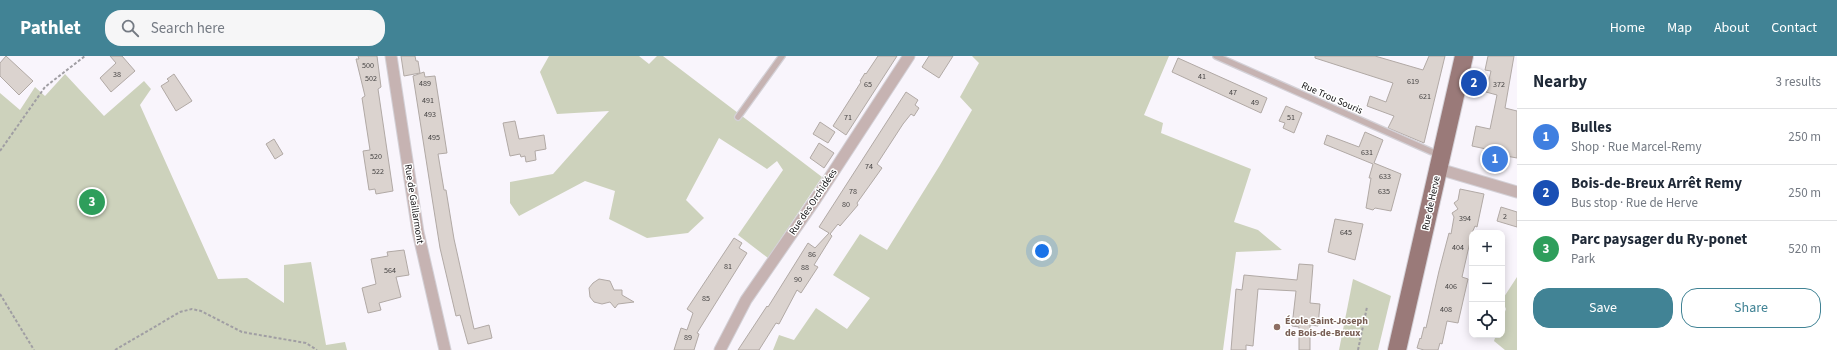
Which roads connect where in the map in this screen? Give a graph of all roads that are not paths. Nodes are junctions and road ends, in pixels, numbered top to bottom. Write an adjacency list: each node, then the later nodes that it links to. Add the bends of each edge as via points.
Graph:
1 (391, 56): 9 (street, Rue de Gaillarmont, via 418,232)
2 (782, 56): 6 (lane)
3 (909, 56): 10 (street, Rue des Orchidées, via 746,300)
4 (1216, 56): 7 (lane, Rue Trou Souris)
5 (1464, 56): 7 (main road, Rue de Herve)
6 (738, 117)
7 (1440, 163): 8 (street); 11 (main road, Rue de Herve)
8 (1517, 192)
9 (445, 350)
10 (720, 350)
11 (1397, 350)

